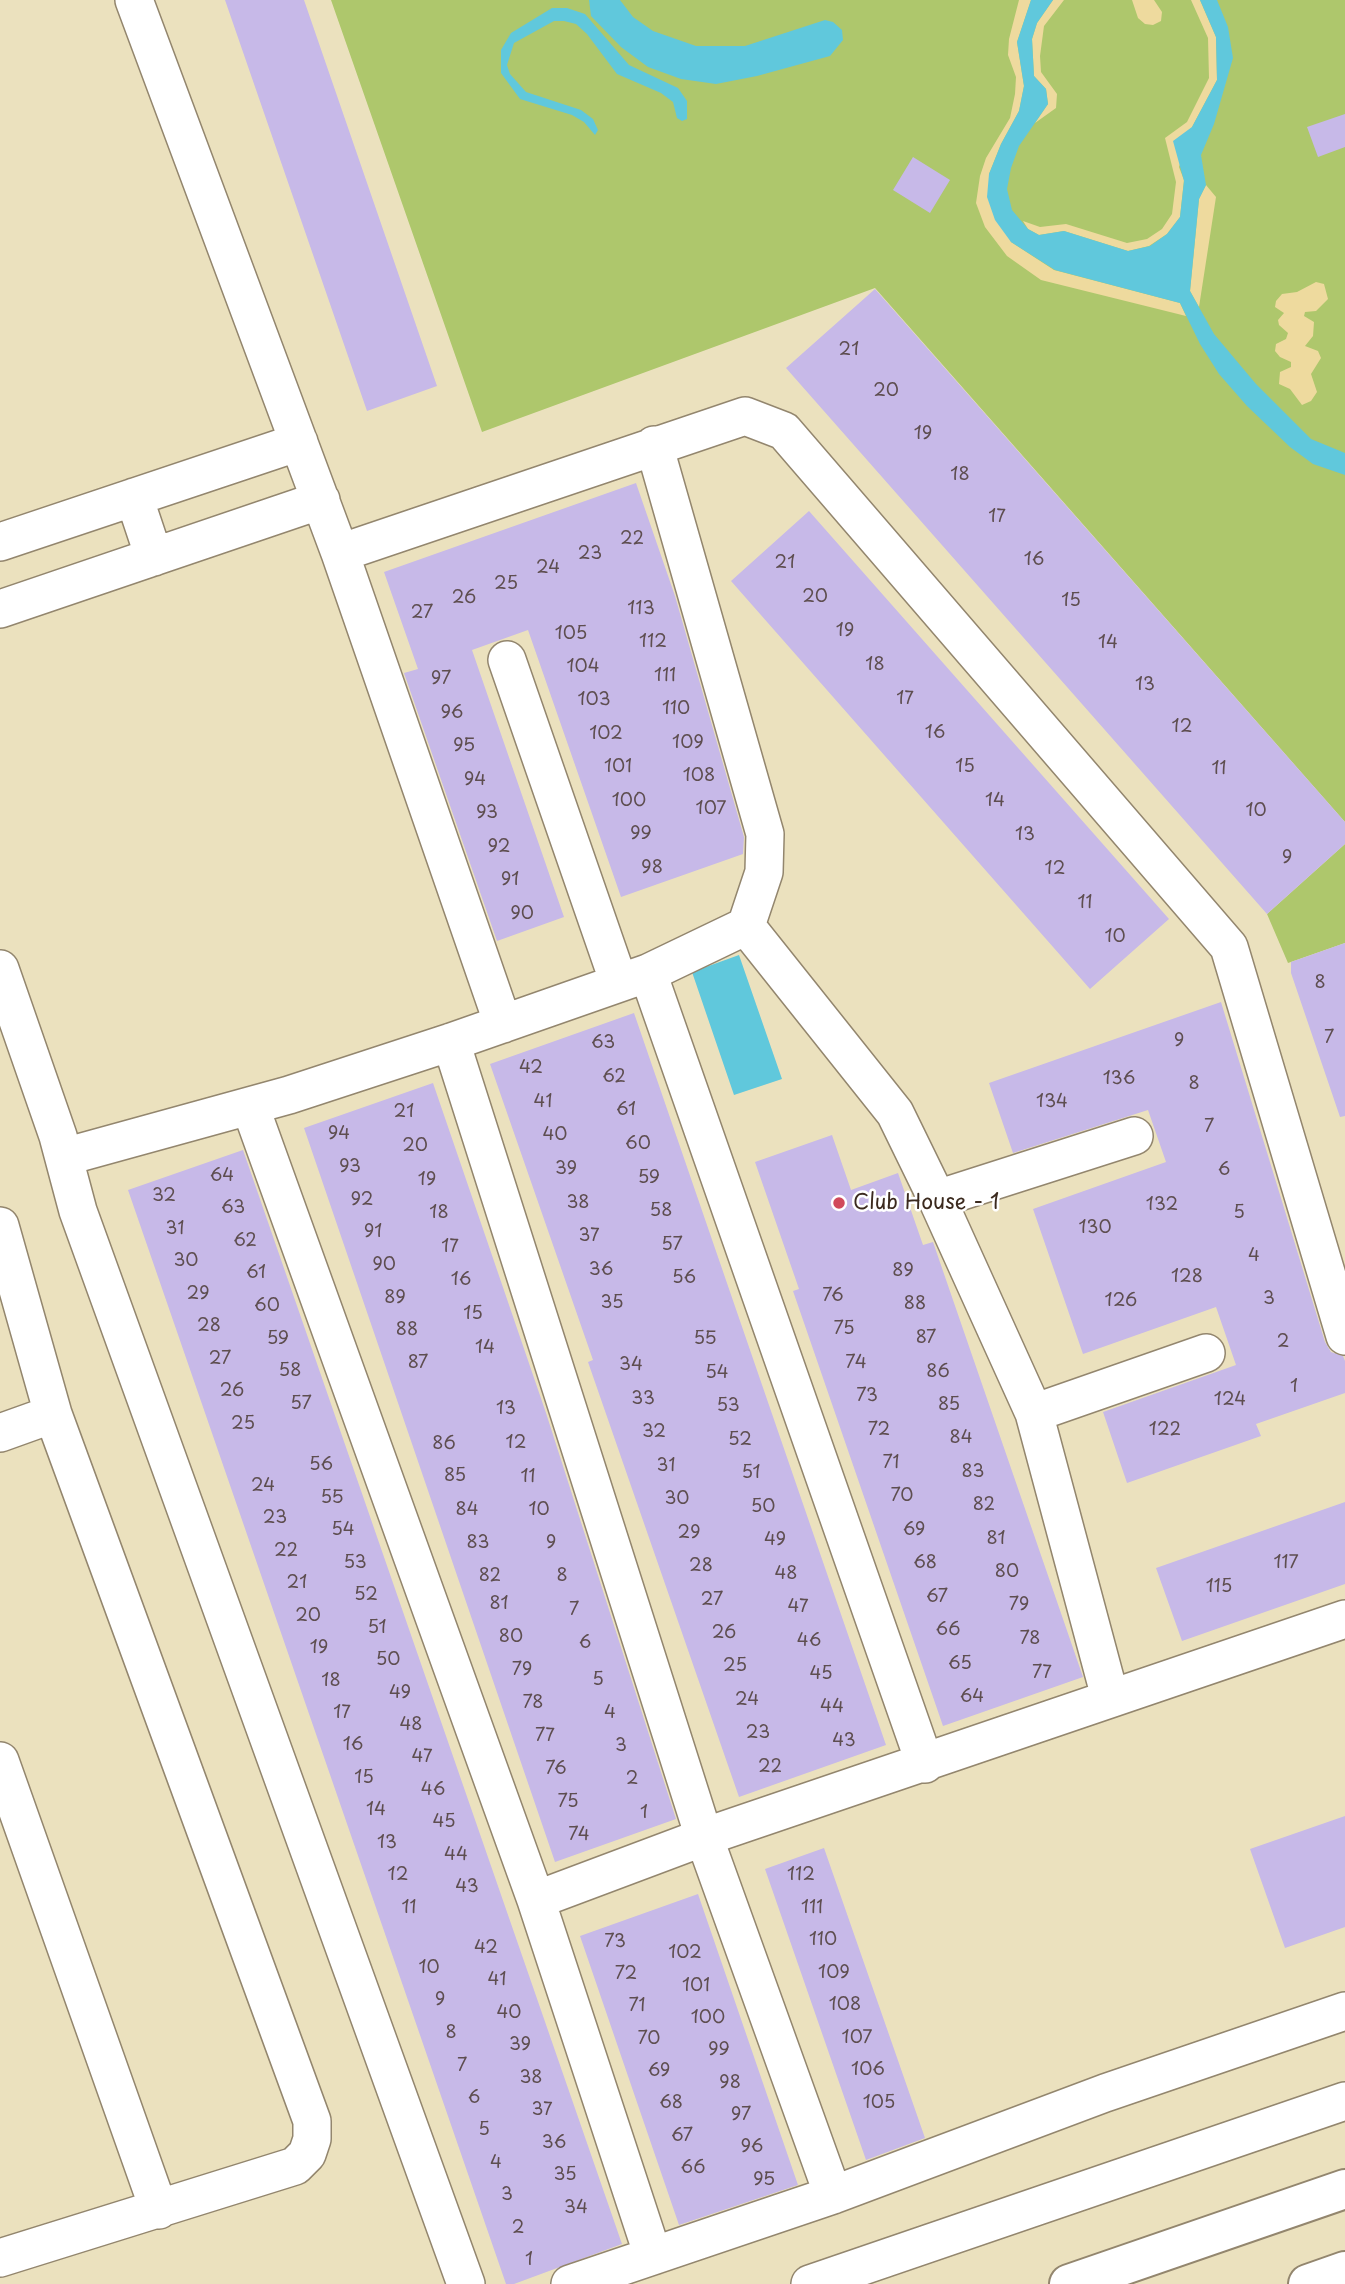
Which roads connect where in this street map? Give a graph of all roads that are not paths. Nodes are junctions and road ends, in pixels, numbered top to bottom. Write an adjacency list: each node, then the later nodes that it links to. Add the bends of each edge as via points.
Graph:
1 (134, 0): 2 (street)
2 (299, 442): 4 (street); 5 (street)
3 (654, 445): 7 (street); 11 (street, via 765,834 764,872); 21 (street, via 745,416 784,431 1229,947)
4 (134, 497): 6 (street); 8 (street)
5 (321, 500): 7 (street); 8 (street)
6 (0, 541)
7 (340, 553): 14 (street)
8 (154, 557): 9 (street)
9 (0, 609)
10 (508, 660): 13 (street)
11 (746, 926): 13 (street); 19 (street, via 895,1113)
12 (0, 969): 18 (street)
13 (634, 978): 14 (street); 29 (street)
14 (503, 1024): 15 (street)
15 (451, 1042): 16 (street); 30 (street)
16 (250, 1106): 18 (street); 31 (street)
17 (1134, 1136): 19 (street)
18 (64, 1157): 40 (street, via 78,1211)
19 (937, 1199): 23 (street)
20 (2, 1244): 24 (street)
21 (1345, 1336)
22 (1206, 1353): 23 (street)
23 (1034, 1413): 27 (street)
24 (53, 1414): 25 (street); 36 (street, via 312,2121 307,2154 295,2166)
25 (0, 1433)
26 (1345, 1619): 27 (street)
27 (1110, 1697): 29 (street)
28 (0, 1761): 36 (street)
29 (925, 1764): 30 (street)
30 (704, 1837): 31 (street); 35 (street)
31 (537, 1900): 37 (street)
32 (1345, 2011): 35 (street, via 1105,2093)
33 (1345, 2101): 42 (street)
34 (1345, 2189): 43 (street)
35 (833, 2195): 37 (street)
36 (159, 2210): 38 (street)
37 (653, 2256): 41 (street)
38 (0, 2258)
39 (1345, 2271): 44 (street)
40 (466, 2284)
41 (570, 2284)
42 (810, 2284)
43 (1069, 2284)
44 (1308, 2284)

